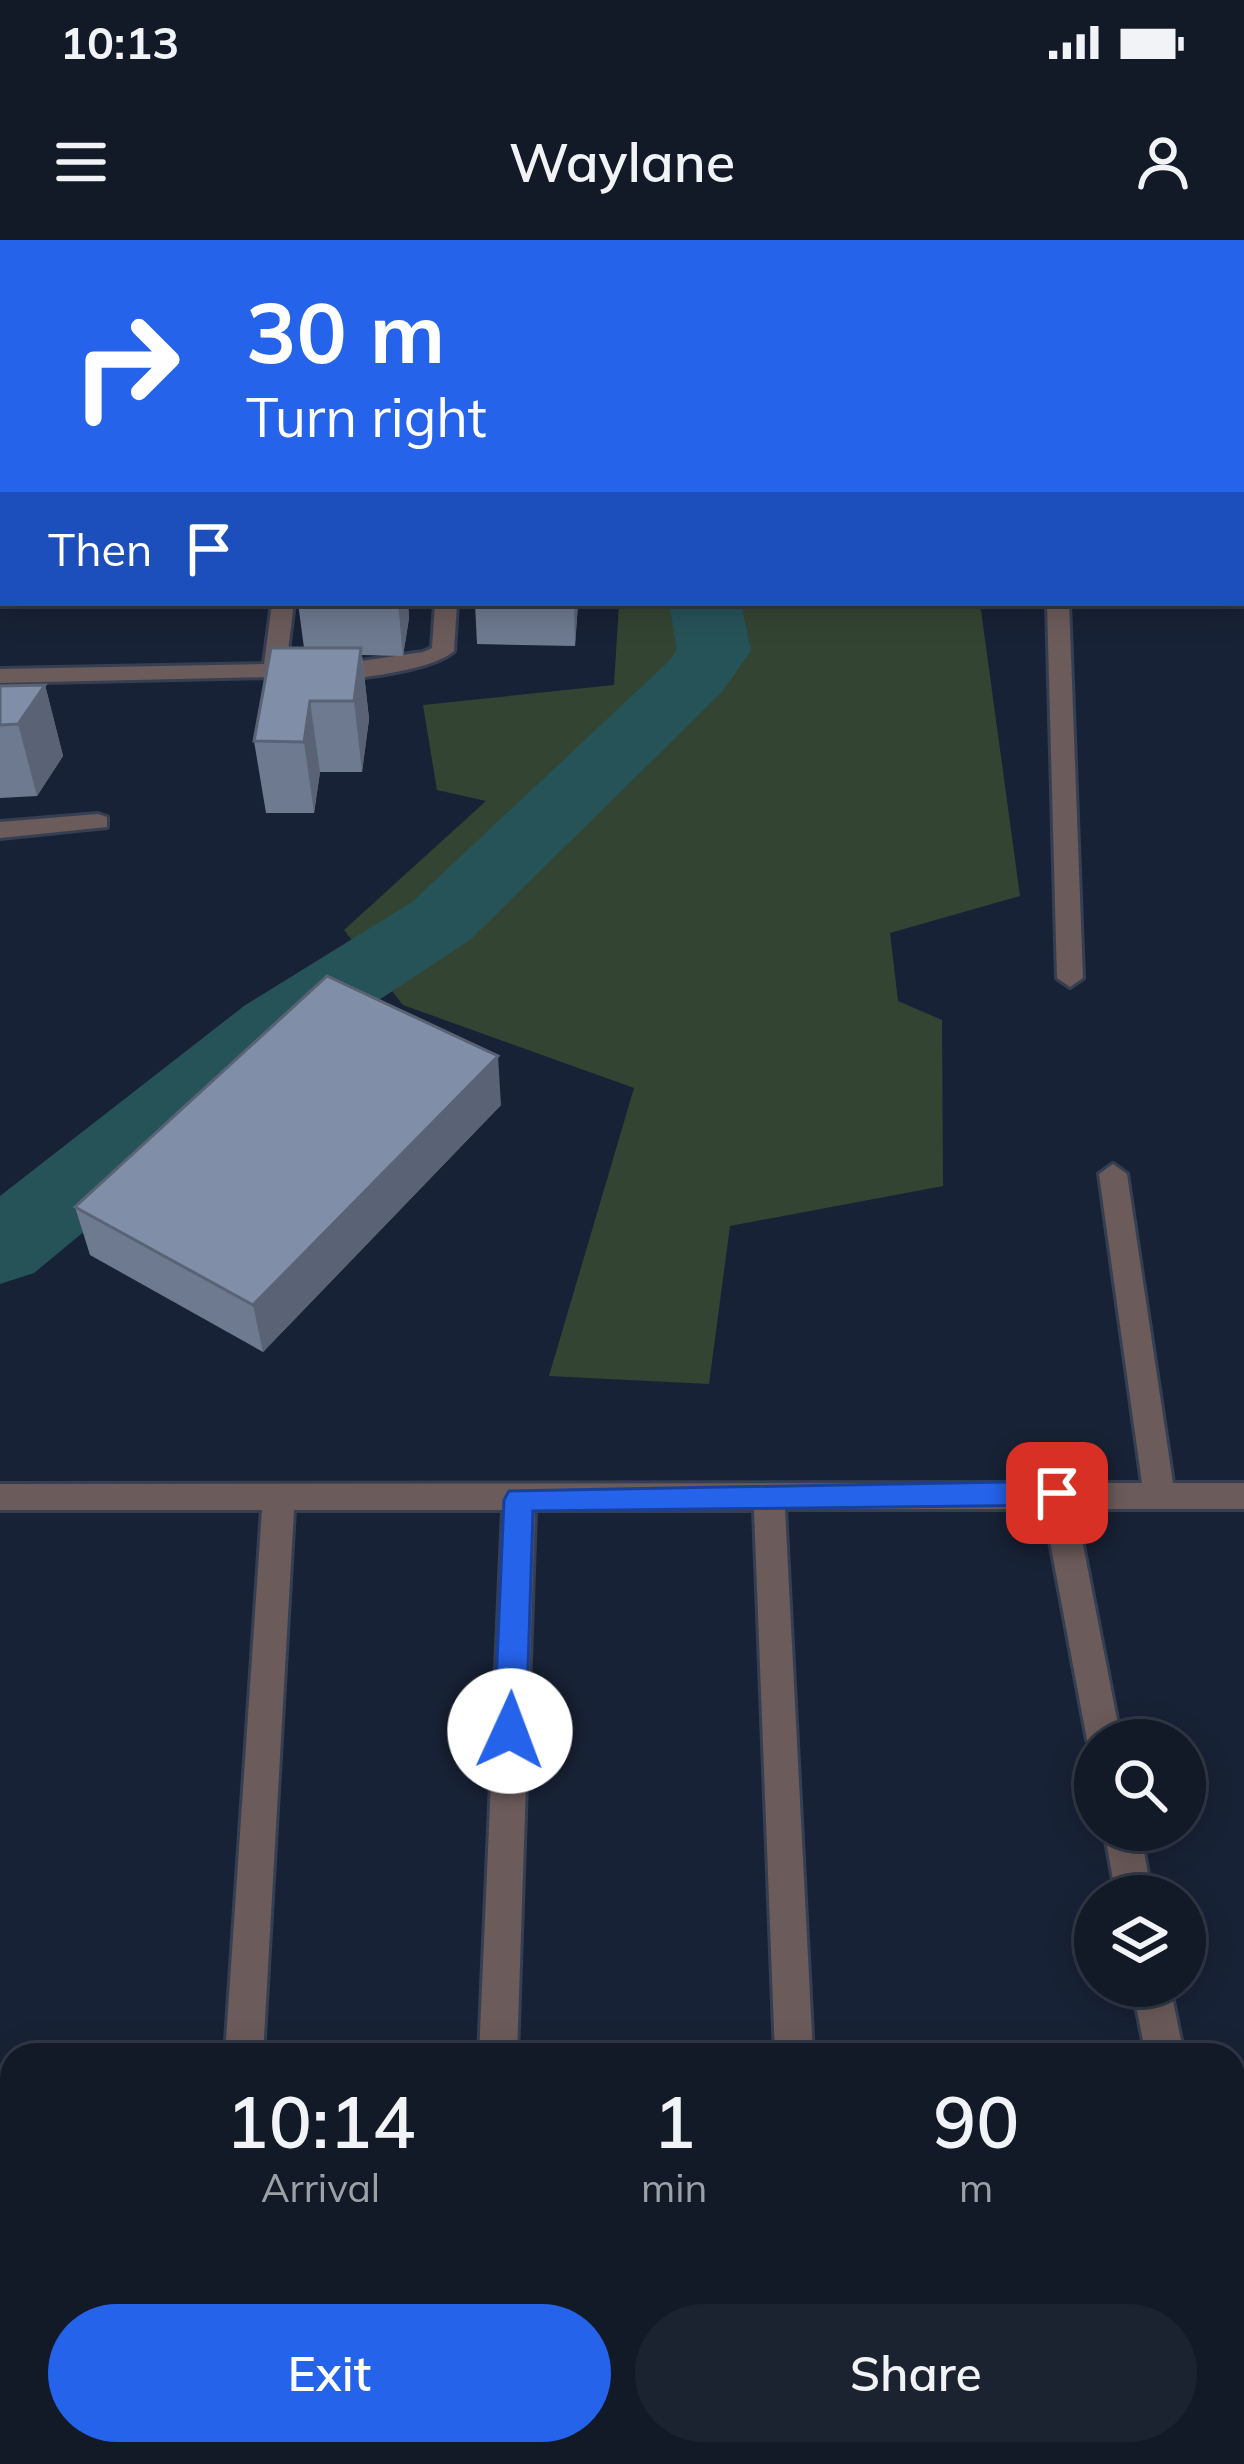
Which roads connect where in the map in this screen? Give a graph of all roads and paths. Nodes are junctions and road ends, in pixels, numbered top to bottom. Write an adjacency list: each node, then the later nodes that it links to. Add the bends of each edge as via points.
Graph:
1 (261, 240): 2 (street)
2 (286, 240)
3 (283, 606): 6 (street)
4 (446, 606): 6 (street, via 443,651 429,658 298,677)
5 (1058, 606): 10 (street)
6 (274, 670): 7 (street)
7 (0, 676)
8 (98, 822): 9 (street)
9 (0, 830)
10 (1070, 978)
11 (1112, 1174): 13 (street)
12 (1057, 1493): 13 (street); 17 (street); 19 (street)
13 (1159, 1495): 15 (street)
14 (278, 1496): 16 (street); 18 (street); 21 (street)
15 (1244, 1496)
16 (0, 1497)
17 (769, 1499): 18 (street); 23 (street)
18 (519, 1500): 22 (street)
19 (1100, 1719)
20 (1155, 2007): 24 (street)
21 (245, 2043)
22 (498, 2043)
23 (793, 2043)
24 (1163, 2043)

